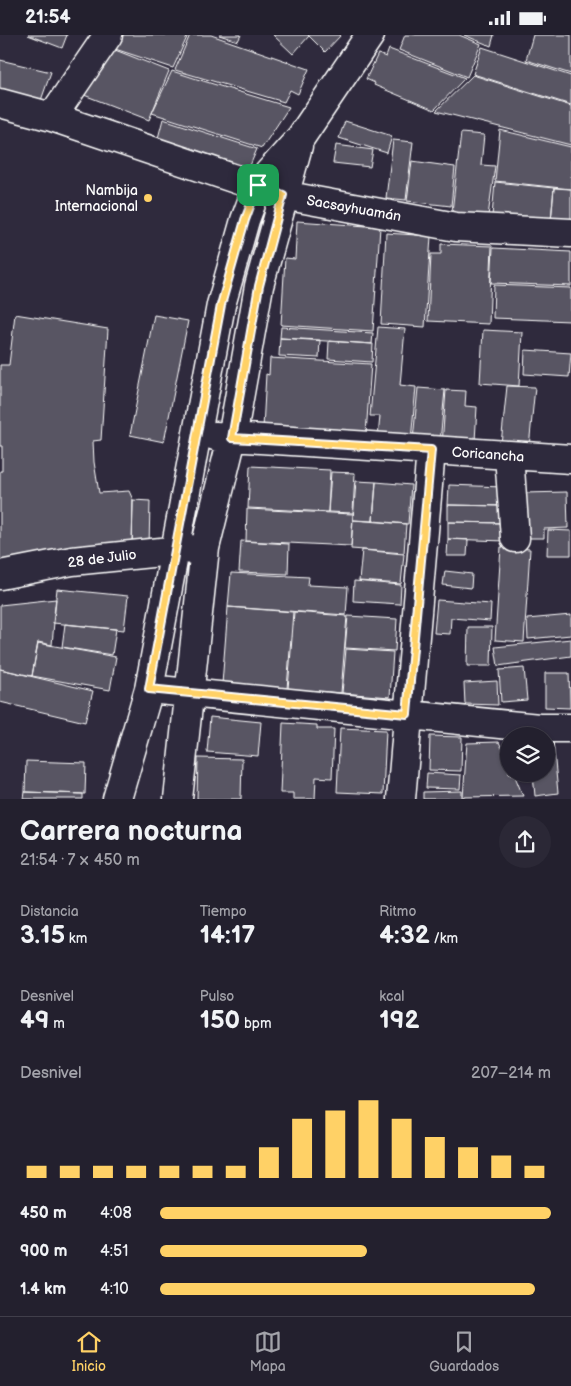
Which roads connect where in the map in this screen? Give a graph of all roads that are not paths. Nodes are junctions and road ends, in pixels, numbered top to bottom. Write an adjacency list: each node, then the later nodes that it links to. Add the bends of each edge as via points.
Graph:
1 (108, 35): 4 (street)
2 (370, 35): 5 (street)
3 (0, 103): 4 (street, Sacsayhuamán)
4 (52, 117): 6 (street, Sacsayhuamán)
5 (300, 137): 6 (street); 7 (street)
6 (258, 185): 7 (street, Sacsayhuamán); 9 (street, via 221,305)
7 (283, 195): 8 (street, Sacsayhuamán, via 456,227); 10 (street, via 259,286)
8 (571, 233)
9 (196, 434): 10 (street, Coricancha); 16 (street)
10 (232, 438): 11 (street, Coricancha); 15 (street)
11 (431, 450): 12 (street, Coricancha); 20 (street)
12 (509, 455): 13 (street, Coricancha); 14 (street)
13 (571, 459)
14 (514, 538)
15 (205, 548): 16 (street, 28 de Julio); 19 (street)
16 (174, 549): 17 (street, 28 de Julio, via 72,561); 18 (street)
17 (0, 575)
18 (149, 689): 19 (street); 22 (street)
19 (189, 695): 20 (street); 23 (street)
20 (407, 714): 21 (street); 24 (street)
21 (571, 728)
22 (117, 799)
23 (178, 799)
24 (401, 799)

